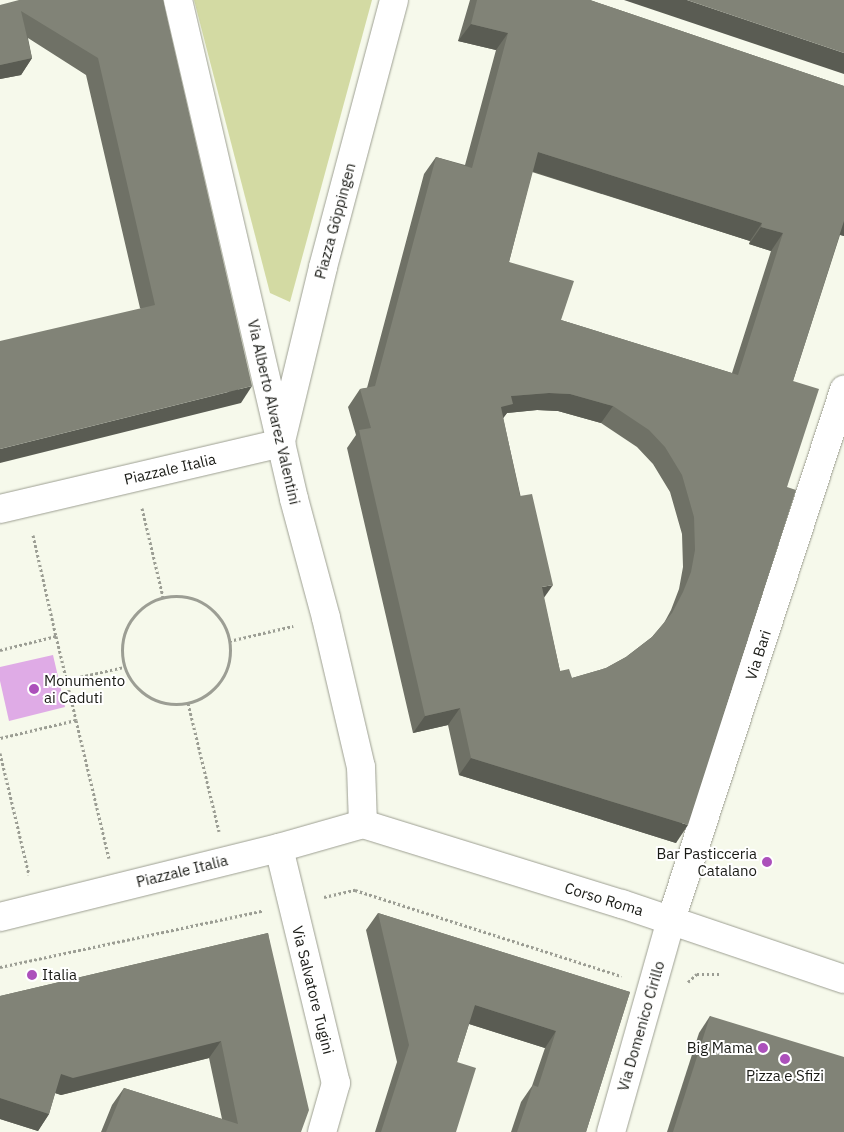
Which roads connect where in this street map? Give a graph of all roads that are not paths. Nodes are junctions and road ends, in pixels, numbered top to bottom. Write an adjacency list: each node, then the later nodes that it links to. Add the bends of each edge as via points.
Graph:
1 (178, 0): 4 (street, Via Alberto Alvarez Valentini)
2 (394, 0): 4 (street, Piazza Göppingen, via 323,267)
3 (844, 390): 9 (street, Via Bari)
4 (281, 444): 5 (street, Piazzale Italia); 6 (street, Via Alberto Alvarez Valentini, via 361,767)
5 (12, 506)
6 (363, 824): 7 (street, Piazzale Italia); 9 (street, Corso Roma)
7 (279, 848): 8 (street, Piazzale Italia); 11 (street, Via Salvatore Tugini, via 336,1083)
8 (0, 917)
9 (672, 920): 10 (street, Corso Roma); 12 (street, Via Domenico Cirillo)
10 (844, 979)
11 (322, 1132)
12 (611, 1132)

